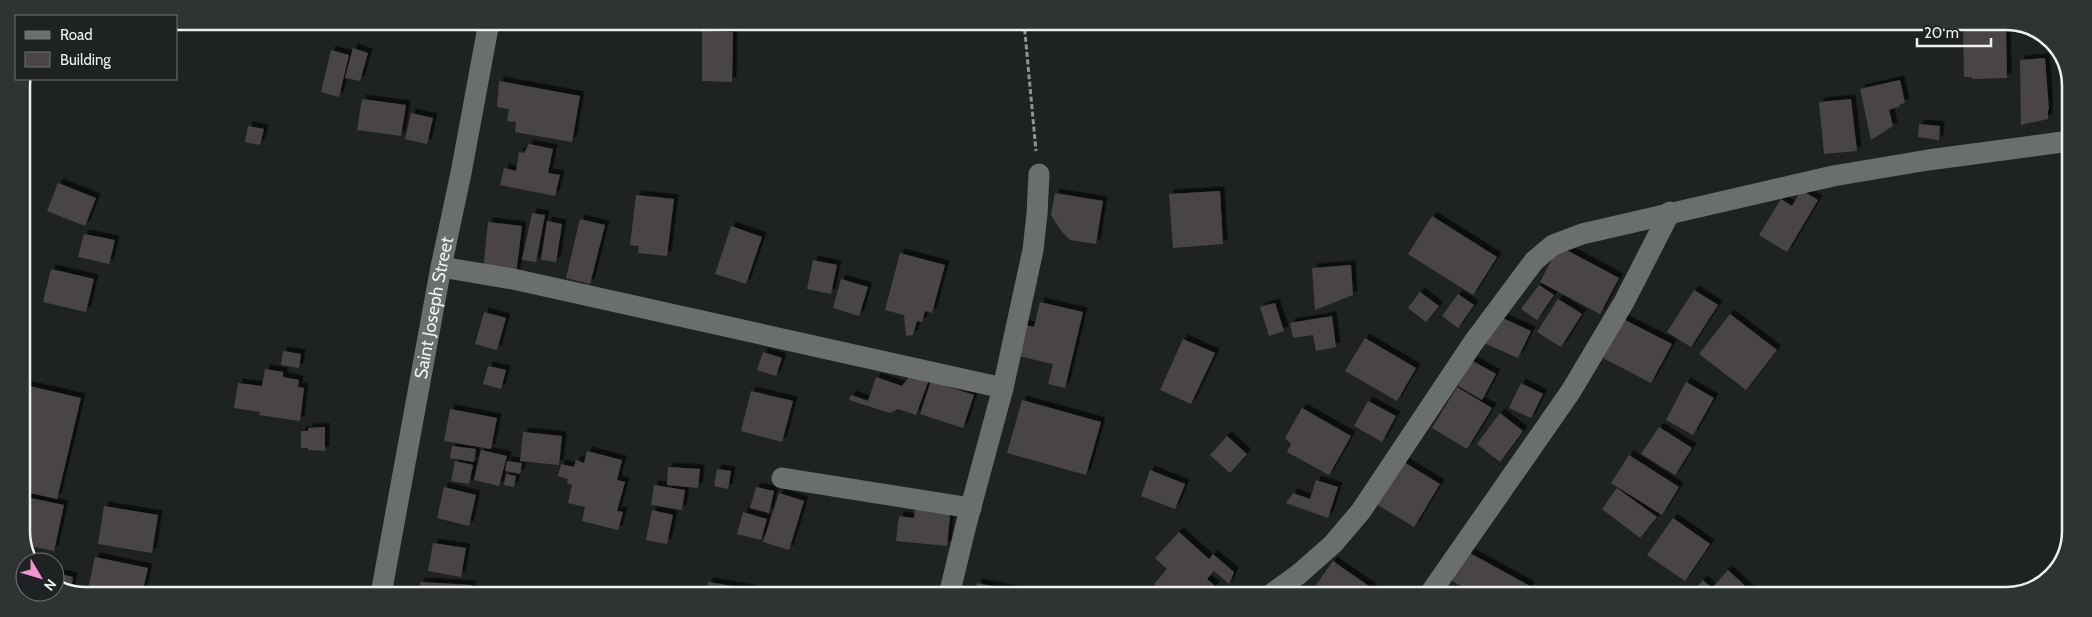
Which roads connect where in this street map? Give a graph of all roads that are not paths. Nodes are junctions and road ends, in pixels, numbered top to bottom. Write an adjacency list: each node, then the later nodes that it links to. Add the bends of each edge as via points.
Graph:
1 (488, 30): 5 (street, Saint Joseph Street)
2 (2062, 143): 4 (street, via 1833,176)
3 (1039, 174): 6 (street, via 1033,250)
4 (1670, 212): 11 (street, via 1582,234 1553,245 1534,261 1473,343 1361,511 1333,544); 12 (street, via 1624,302 1570,390)
5 (441, 267): 6 (street, via 513,279); 9 (street, Saint Joseph Street)
6 (1003, 388): 8 (street)
7 (782, 478): 8 (street)
8 (971, 508): 10 (street)
9 (382, 587)
10 (951, 587)
11 (1281, 587)
12 (1436, 587)

